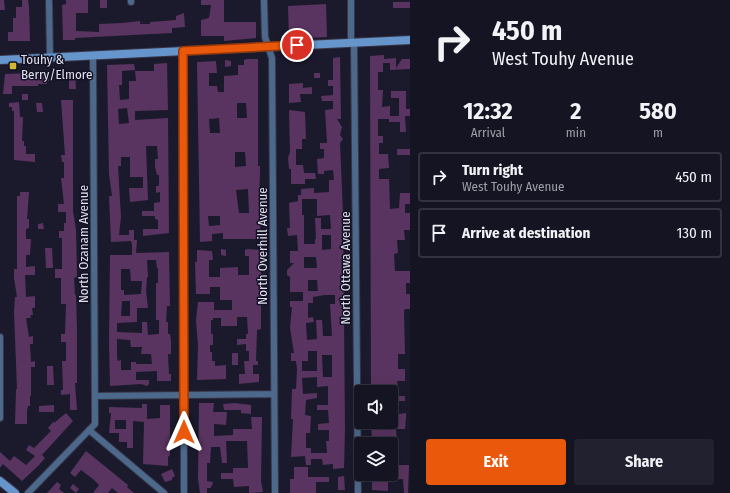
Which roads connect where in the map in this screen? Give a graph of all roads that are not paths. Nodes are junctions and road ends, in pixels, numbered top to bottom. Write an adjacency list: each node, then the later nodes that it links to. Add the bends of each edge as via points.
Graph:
1 (49, 0): 9 (street)
2 (264, 0): 6 (street, North Overhill Avenue, via 265,37)
3 (351, 0): 5 (street, North Ottawa Avenue)
4 (410, 40): 5 (main road)
5 (353, 43): 6 (main road); 23 (street, North Ottawa Avenue)
6 (268, 47): 7 (main road); 12 (street, North Overhill Avenue, via 272,58)
7 (183, 51): 8 (main road); 13 (street)
8 (93, 56): 9 (main road); 14 (street, North Ozanam Avenue)
9 (50, 58): 10 (main road)
10 (0, 60)
11 (0, 337): 15 (street)
12 (274, 394): 13 (street); 22 (street, North Overhill Avenue)
13 (184, 395): 14 (street); 21 (street)
14 (95, 396): 16 (street, North Ozanam Avenue, via 95,424)
15 (0, 418)
16 (89, 430): 19 (street); 20 (street)
17 (0, 481): 18 (main road)
18 (15, 493)
19 (28, 493)
20 (164, 493)
21 (184, 493)
22 (275, 493)
23 (358, 493)

